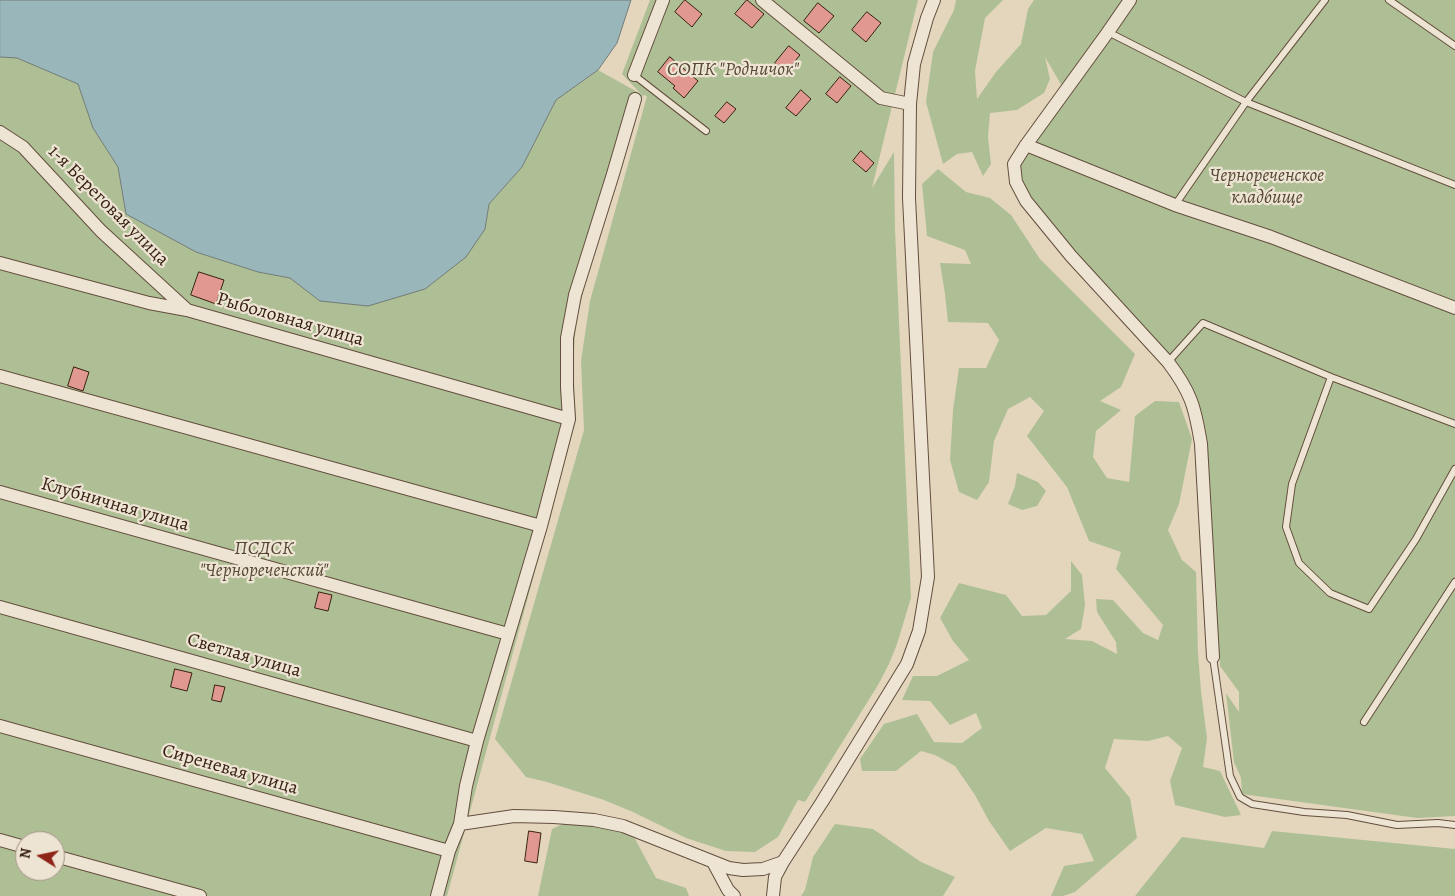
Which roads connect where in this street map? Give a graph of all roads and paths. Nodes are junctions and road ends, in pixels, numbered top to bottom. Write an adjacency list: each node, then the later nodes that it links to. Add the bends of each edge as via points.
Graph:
1 (663, 0): 9 (street)
2 (762, 0): 12 (street, via 881,98)
3 (934, 0): 12 (street, via 914,64)
4 (1130, 0): 7 (street)
5 (1325, 0): 11 (lane)
6 (1389, 0): 8 (lane)
7 (1108, 32): 11 (lane); 16 (street)
8 (1455, 46)
9 (634, 75): 13 (lane)
10 (635, 100): 26 (street, via 575,295 567,338)
11 (1246, 102): 18 (lane); 19 (lane)
12 (910, 104): 45 (street, via 909,198 928,577 925,600 919,631 907,664)
13 (706, 131)
14 (0, 132): 17 (street, 1-я Береговая улица)
15 (0, 142): 17 (street)
16 (1026, 145): 19 (street); 23 (street, via 1014,164 1016,182 1026,201 1071,256)
17 (23, 147): 22 (street, 1-я Береговая улица, via 101,231)
18 (1455, 185)
19 (1174, 205): 21 (street, via 1271,237)
20 (0, 263): 22 (street, Рыболовная улица)
21 (1455, 308)
22 (187, 310): 26 (street, Рыболовная улица)
23 (1168, 362): 25 (lane, via 1203,323); 34 (street, via 1191,398 1201,444)
24 (0, 376): 30 (street)
25 (1331, 378): 27 (lane); 28 (lane, via 1292,484 1286,527 1299,563 1330,592 1370,609 1416,539)
26 (569, 419): 30 (street)
27 (1455, 424)
28 (1455, 469)
29 (0, 492): 33 (street, Клубничная улица)
30 (541, 526): 33 (street)
31 (1455, 582): 35 (lane)
32 (0, 608): 37 (street, Светлая улица)
33 (508, 634): 37 (street)
34 (1213, 657): 39 (lane, via 1230,776 1240,797 1252,804 1346,815 1397,825)
35 (1364, 722)
36 (0, 726): 42 (street, Сиреневая улица)
37 (477, 741): 38 (street)
38 (460, 824): 42 (street); 44 (street, via 514,816 594,820 623,826)
39 (1455, 825)
40 (0, 840): 41 (street)
41 (15, 844)
42 (449, 851): 48 (street)
43 (65, 859): 47 (street)
44 (713, 862): 45 (street, via 743,870 763,869); 49 (street)
45 (783, 862): 46 (street, via 775,877)
46 (772, 895)
47 (200, 896)
48 (438, 896)
49 (734, 896)

